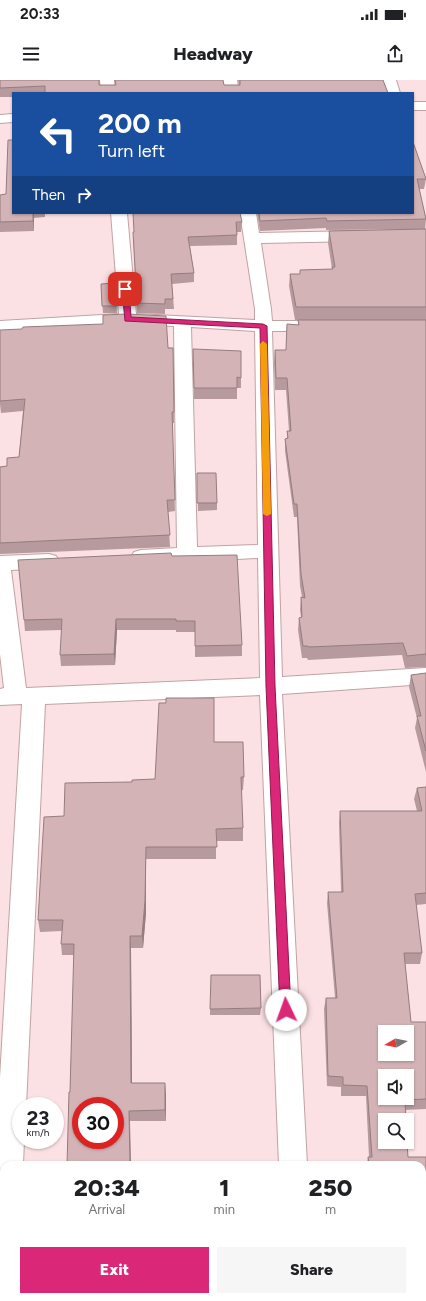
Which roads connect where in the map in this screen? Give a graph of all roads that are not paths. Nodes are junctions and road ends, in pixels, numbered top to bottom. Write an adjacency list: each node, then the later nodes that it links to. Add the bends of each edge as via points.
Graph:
1 (107, 80): 4 (street)
2 (230, 80): 5 (street)
3 (389, 80): 6 (street)
4 (108, 92)
5 (232, 92)
6 (394, 92)
7 (414, 106): 8 (street)
8 (426, 106)
9 (12, 118): 10 (street)
10 (0, 119)
11 (119, 214): 15 (street)
12 (248, 214): 14 (street)
13 (370, 236): 14 (street)
14 (251, 238): 18 (street, via 263,309)
15 (128, 319): 16 (street); 17 (street)
16 (182, 322): 18 (street); 21 (street)
17 (0, 326)
18 (263, 326): 19 (street); 20 (street)
19 (330, 326)
20 (268, 551): 21 (street); 27 (street)
21 (187, 555): 22 (street)
22 (125, 557)
23 (70, 560): 24 (street)
24 (0, 563)
25 (0, 566): 28 (street)
26 (426, 676): 27 (street)
27 (271, 686): 28 (street); 30 (street)
28 (17, 696): 29 (street)
29 (9, 1161)
30 (293, 1161)

